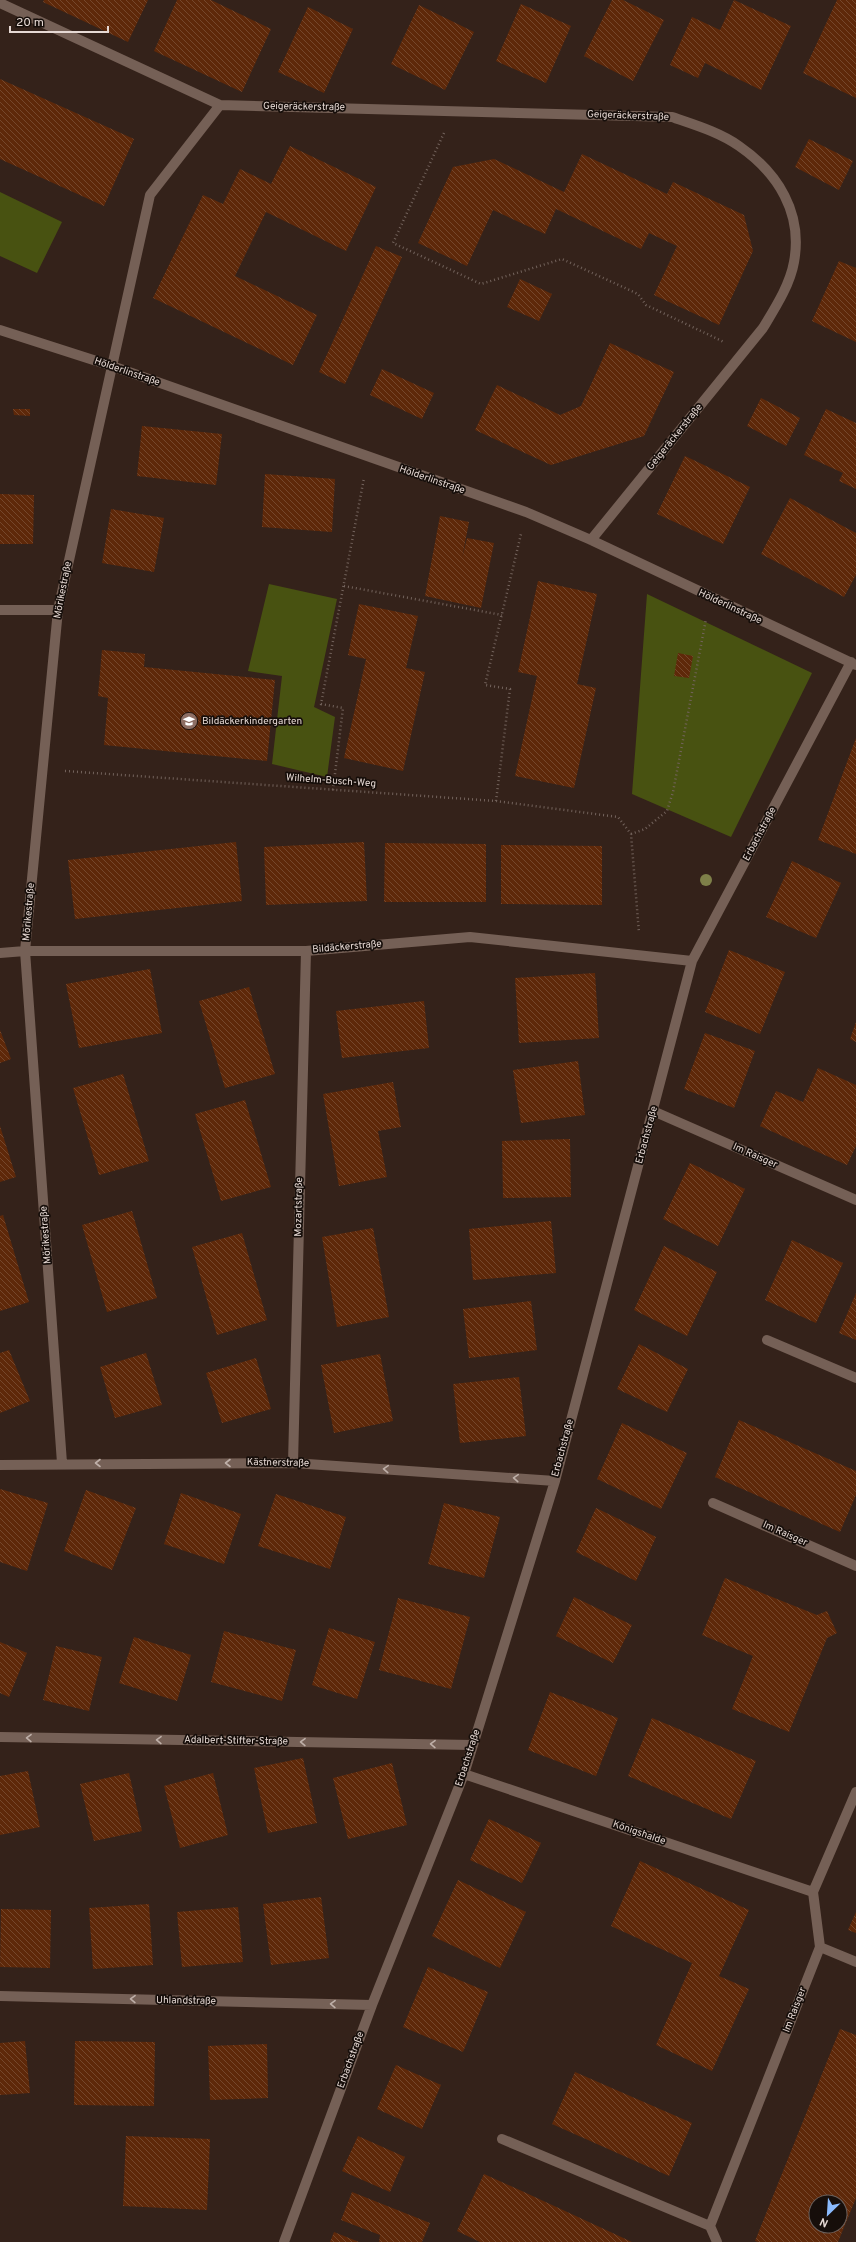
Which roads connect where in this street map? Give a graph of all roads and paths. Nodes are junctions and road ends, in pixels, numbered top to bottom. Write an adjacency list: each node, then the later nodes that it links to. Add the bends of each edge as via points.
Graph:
1 (0, 3): 2 (street, Geigeräckerstraße)
2 (220, 105): 3 (street, Geigeräckerstraße); 6 (street, via 150,195)
3 (454, 111): 5 (street, Geigeräckerstraße, via 672,117 707,129 739,145 772,173 788,200 796,233 794,263 781,297 763,328); 5 (path, via 393,243 481,284 562,259 638,294 646,305)
4 (0, 330): 6 (street, Hölderlinstraße)
5 (744, 351): 9 (street, Geigeräckerstraße)
6 (112, 366): 7 (street, Hölderlinstraße); 13 (street, Mörikestraße)
7 (368, 457): 8 (street, Hölderlinstraße); 10 (path)
8 (526, 512): 9 (street, Hölderlinstraße); 14 (path)
9 (591, 540): 11 (street, Hölderlinstraße)
10 (344, 586): 14 (path); 17 (path, via 321,704 343,708)
11 (712, 599): 15 (street, Hölderlinstraße); 19 (path, via 702,636 673,792 667,811 645,829)
12 (0, 610): 13 (street)
13 (58, 610): 16 (street, Mörikestraße)
14 (502, 615): 18 (path, via 485,685 510,690)
15 (854, 664): 24 (street, Erbachstraße)
16 (41, 769): 17 (path, Wilhelm-Busch-Weg); 20 (street, Mörikestraße)
17 (333, 790): 18 (path, Wilhelm-Busch-Weg)
18 (496, 801): 19 (path, Wilhelm-Busch-Weg, via 618,817)
19 (631, 834): 23 (path)
20 (26, 951): 21 (street, Bildäckerstraße); 22 (street, Bildäckerstraße); 29 (street, Mörikestraße)
21 (306, 951): 23 (street, Bildäckerstraße, via 470,938); 30 (street, Mozartstraße)
22 (0, 953)
23 (641, 955): 24 (street, Bildäckerstraße)
24 (692, 961): 25 (street, Erbachstraße)
25 (653, 1111): 26 (street, Im Raisger); 32 (street, Erbachstraße)
26 (856, 1200)
27 (767, 1340): 28 (street)
28 (856, 1378)
29 (62, 1463): 30 (street, Kästnerstraße, one-way to 29); 31 (street, Kästnerstraße)
30 (293, 1463): 32 (street, Kästnerstraße, one-way to 30)
31 (0, 1465)
32 (555, 1481): 36 (street, Erbachstraße)
33 (713, 1503): 34 (street, Im Raisger)
34 (856, 1566)
35 (0, 1737): 36 (street, Adalbert-Stifter-Straße, one-way to 35)
36 (472, 1745): 37 (street, Erbachstraße)
37 (464, 1774): 39 (street, Königshalde); 43 (street, Erbachstraße)
38 (856, 1792): 39 (street)
39 (813, 1892): 40 (street, Im Raisger)
40 (820, 1947): 41 (street); 45 (street, Im Raisger)
41 (856, 1962)
42 (0, 1996): 43 (street, Uhlandstraße, one-way to 42)
43 (372, 2005): 46 (street, Erbachstraße)
44 (502, 2139): 45 (street)
45 (710, 2226): 47 (street)
46 (284, 2242)
47 (717, 2242)

